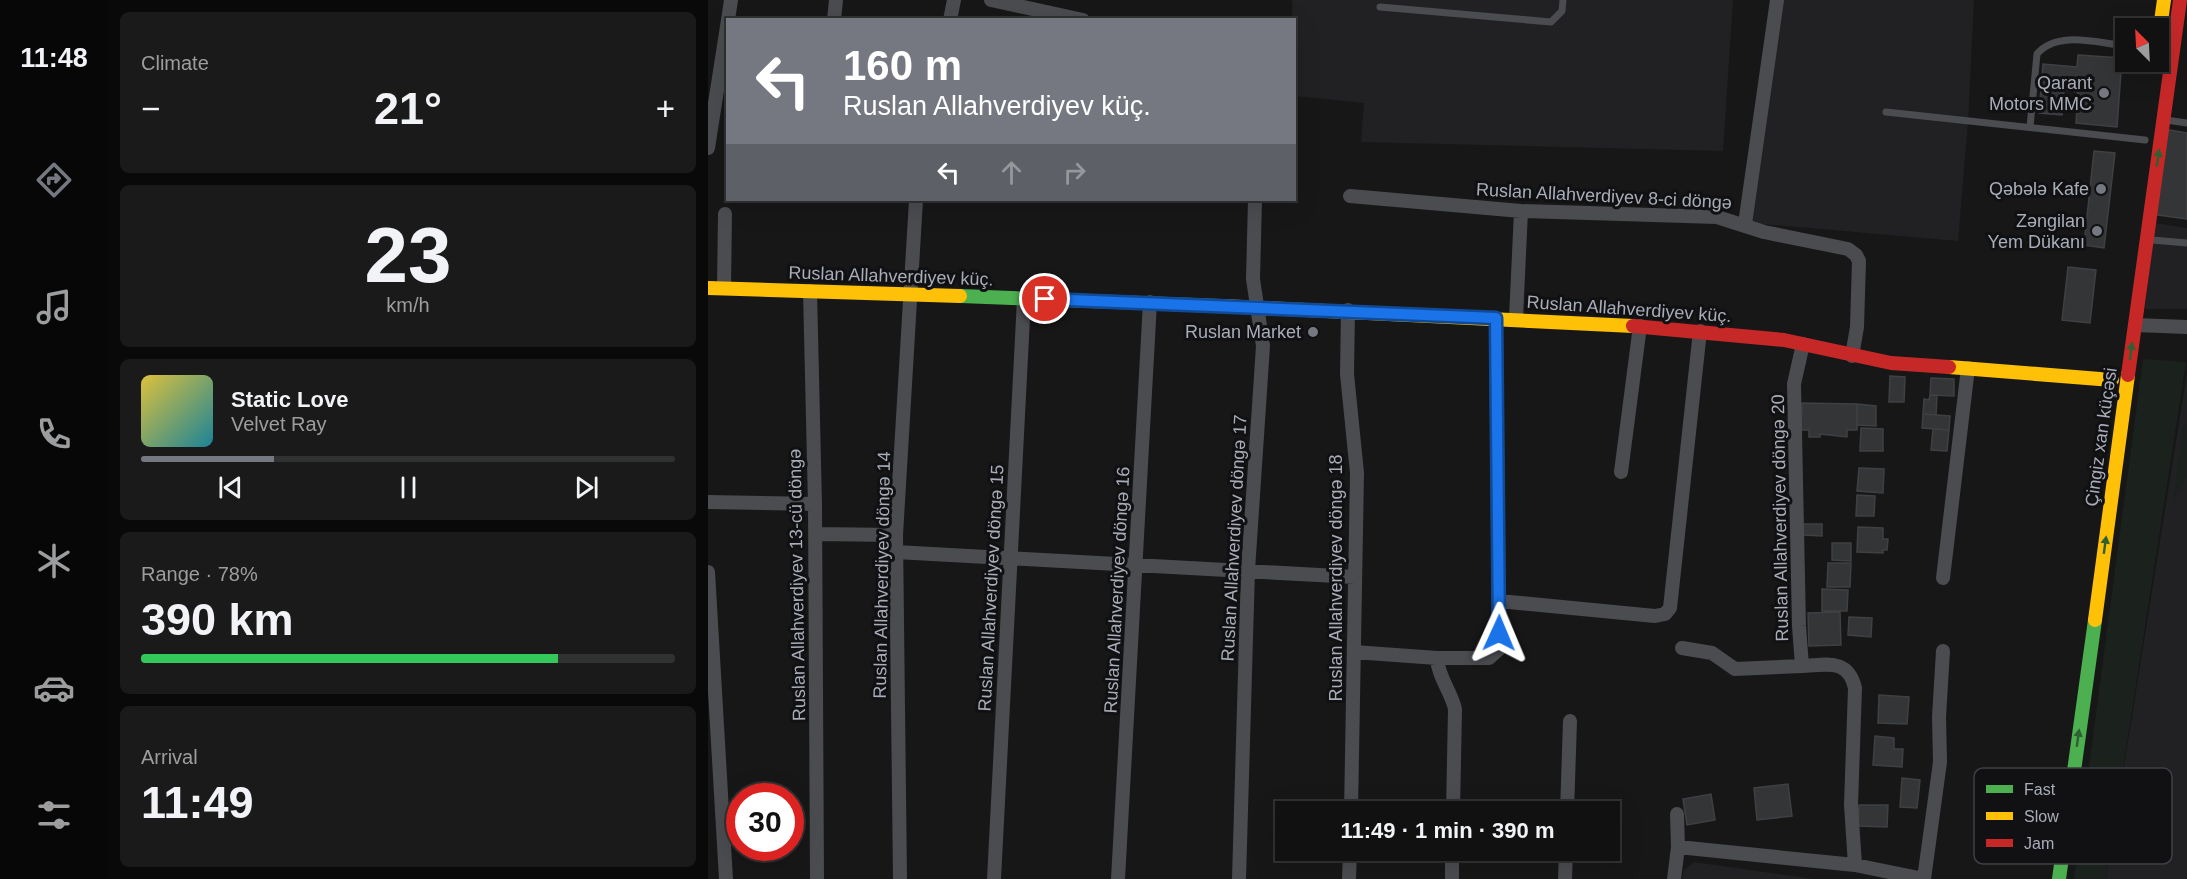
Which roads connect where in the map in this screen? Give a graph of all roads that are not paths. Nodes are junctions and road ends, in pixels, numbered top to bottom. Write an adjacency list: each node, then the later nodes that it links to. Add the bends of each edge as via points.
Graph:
1 (731, 0): 10 (street)
2 (836, 0): 11 (street)
3 (954, 0): 12 (street)
4 (991, 0): 13 (street)
5 (1563, 0): 9 (lane, via 1562,11 1551,22)
6 (1777, 0): 28 (street)
7 (2164, 0): 14 (street)
8 (2180, 0): 18 (street, Çingiz xan küçəsi)
9 (1380, 7)
10 (728, 18)
11 (834, 18)
12 (950, 18)
13 (1074, 18)
14 (2161, 18)
15 (726, 33): 22 (street)
16 (2115, 45): 20 (lane, via 2060,40 2043,48 2037,54)
17 (1886, 112): 20 (lane)
18 (2163, 119): 19 (lane); 29 (street, Çingiz xan küçəsi, one-way to 18)
19 (2187, 123)
20 (2030, 127): 21 (lane)
21 (2145, 140)
22 (708, 148)
23 (1350, 196): 26 (street, Ruslan Allahverdiyev 8-ci döngə)
24 (916, 201): 34 (street, Ruslan Allahverdiyev döngə 14)
25 (1255, 201): 37 (street, Ruslan Allahverdiyev döngə 17, via 1253,279)
26 (1521, 211): 28 (street, Ruslan Allahverdiyev 8-ci döngə, via 1717,218); 40 (street)
27 (725, 214): 32 (street)
28 (1745, 224): 46 (street, Ruslan Allahverdiyev 8-ci döngə, via 1764,232 1848,249 1856,255 1857,327)
29 (2146, 240): 30 (lane); 41 (street, Çingiz xan küçəsi)
30 (2187, 243)
31 (708, 288): 32 (street, Ruslan Allahverdiyev küç.)
32 (724, 288): 33 (street, Ruslan Allahverdiyev küç.)
33 (810, 291): 34 (street, Ruslan Allahverdiyev küç.); 52 (street, Ruslan Allahverdiyev 13-cü döngə)
34 (909, 295): 35 (street, Ruslan Allahverdiyev küç.); 54 (street, Ruslan Allahverdiyev döngə 14)
35 (1024, 298): 36 (street, Ruslan Allahverdiyev küç.); 56 (street, Ruslan Allahverdiyev döngə 15)
36 (1150, 302): 37 (street, Ruslan Allahverdiyev küç.); 57 (street, Ruslan Allahverdiyev döngə 16)
37 (1258, 308): 38 (street, Ruslan Allahverdiyev küç.); 58 (street, Ruslan Allahverdiyev döngə 17, via 1263,346)
38 (1348, 310): 39 (street, Ruslan Allahverdiyev küç.); 60 (street, Ruslan Allahverdiyev döngə 18, via 1347,374 1357,473)
39 (1496, 318): 40 (street, Ruslan Allahverdiyev küç.); 62 (street)
40 (1516, 318): 42 (street, Ruslan Allahverdiyev küç.)
41 (2135, 325): 43 (street); 70 (street, Çingiz xan küçəsi, one-way to 41)
42 (1640, 326): 44 (street, Ruslan Allahverdiyev küç.); 50 (street)
43 (2187, 327)
44 (1700, 331): 45 (street, Ruslan Allahverdiyev küç.); 62 (street, via 1670,608 1655,616)
45 (1803, 344): 46 (street, Ruslan Allahverdiyev küç.); 68 (street, Ruslan Allahverdiyev döngə 20, via 1794,384)
46 (1852, 357): 47 (street, Ruslan Allahverdiyev küç.)
47 (1968, 368): 48 (street, Ruslan Allahverdiyev küç.); 61 (street)
48 (2112, 380)
49 (2102, 458): 63 (street, Çingiz xan küçəsi)
50 (1620, 472)
51 (708, 502): 52 (street)
52 (815, 504): 53 (street, Ruslan Allahverdiyev 13-cü döngə)
53 (815, 534): 54 (street); 82 (street, Ruslan Allahverdiyev 13-cü döngə)
54 (896, 535): 55 (street, Ruslan Allahverdiyev döngə 14)
55 (896, 552): 56 (street); 83 (street, Ruslan Allahverdiyev döngə 14)
56 (1010, 558): 57 (street); 84 (street, Ruslan Allahverdiyev döngə 15)
57 (1137, 565): 58 (street); 85 (street, Ruslan Allahverdiyev döngə 16)
58 (1248, 570): 60 (street); 86 (street, Ruslan Allahverdiyev döngə 17)
59 (708, 572): 81 (street)
60 (1355, 577): 66 (street, Ruslan Allahverdiyev döngə 18)
61 (1943, 578)
62 (1499, 601): 67 (street, via 1495,656)
63 (2077, 643)
64 (1682, 648): 68 (street, via 1712,653 1735,669)
65 (1943, 651): 91 (street, via 1940,762)
66 (1354, 652): 67 (street); 71 (street, Ruslan Allahverdiyev döngə 18)
67 (1437, 658): 72 (street, via 1439,674 1455,709)
68 (1802, 666): 80 (street, Ruslan Allahverdiyev döngə 20, via 1838,665 1847,669 1856,688 1851,805)
69 (1570, 721): 73 (street)
70 (2074, 768)
71 (1351, 801)
72 (1453, 801)
73 (1567, 801)
74 (1677, 814): 75 (street)
75 (1678, 847): 80 (street); 90 (street)
76 (1350, 861): 87 (street)
77 (1452, 861): 88 (street)
78 (1566, 861): 89 (street)
79 (2061, 864): 92 (street, Çingiz xan küçəsi, one-way to 79)
80 (1855, 866): 91 (street)
81 (726, 879)
82 (817, 879)
83 (900, 879)
84 (994, 879)
85 (1118, 879)
86 (1239, 879)
87 (1349, 879)
88 (1452, 879)
89 (1565, 879)
90 (1674, 879)
91 (1924, 879)
92 (2059, 879)

